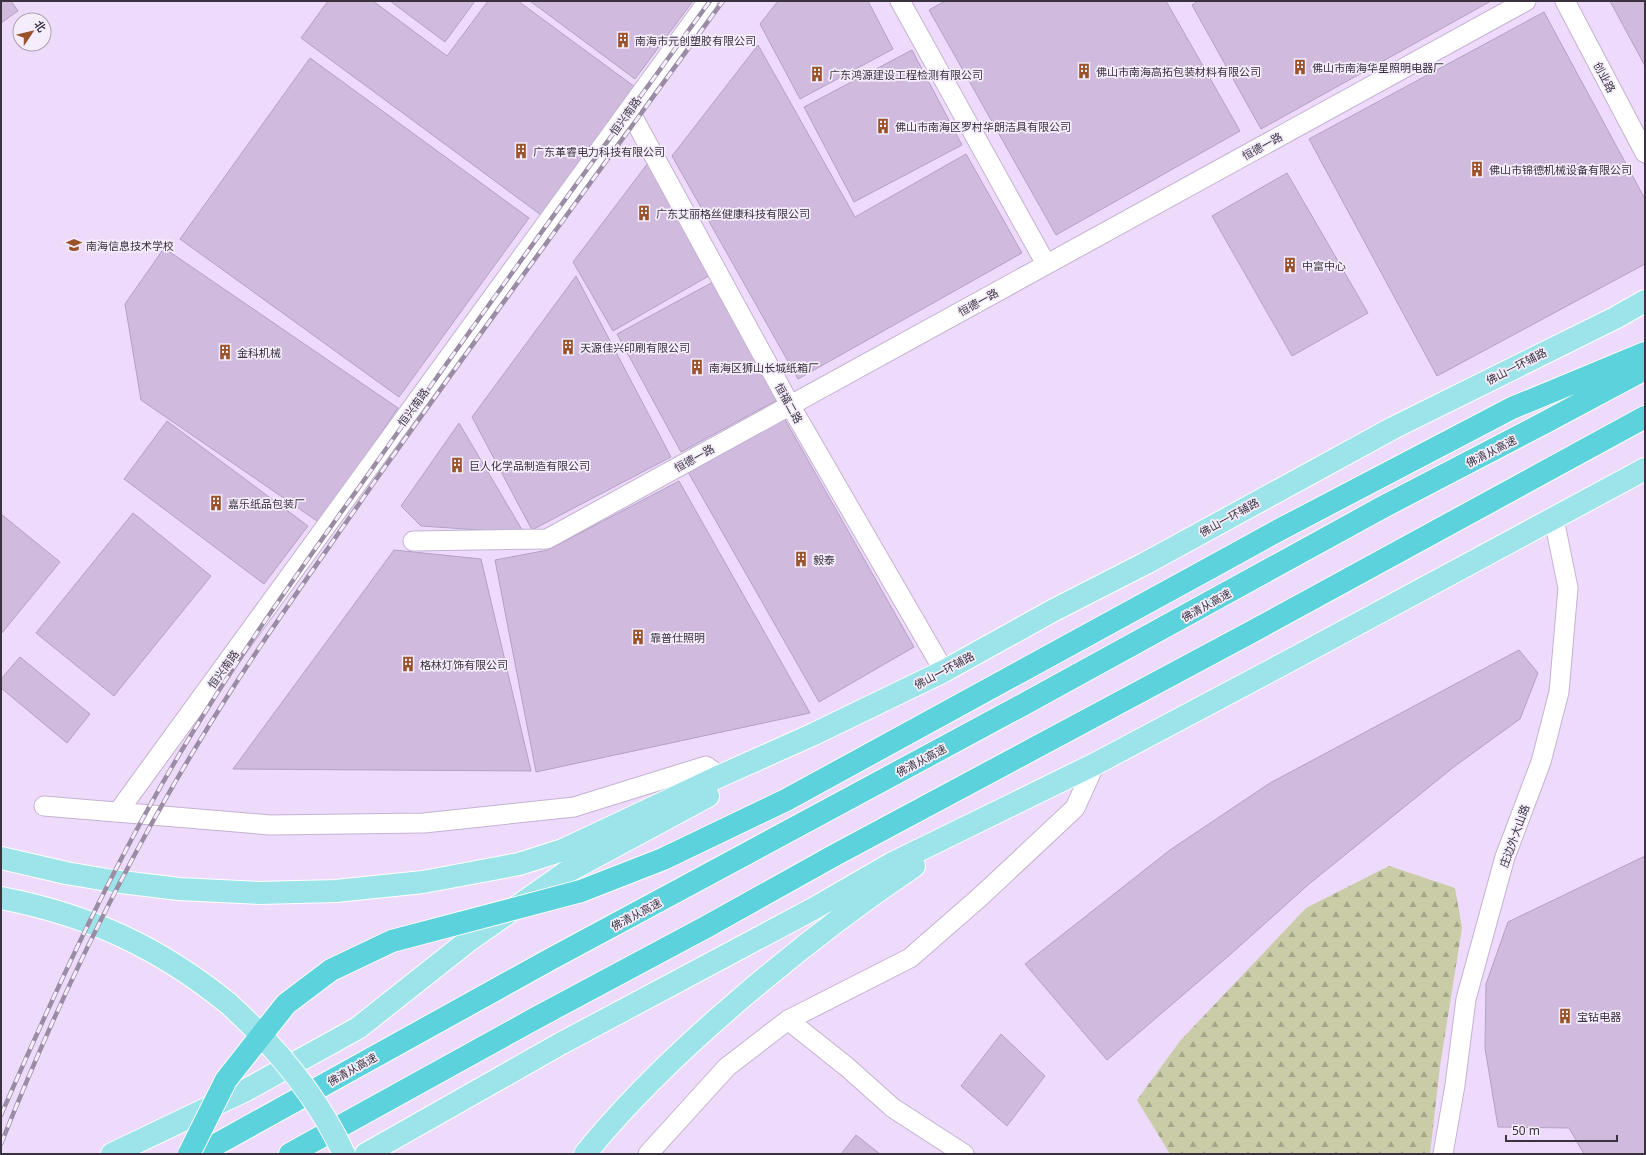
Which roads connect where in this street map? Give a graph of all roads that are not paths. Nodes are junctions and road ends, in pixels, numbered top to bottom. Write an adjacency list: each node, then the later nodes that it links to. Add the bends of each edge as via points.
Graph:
1 (708, 1): 5 (street, 恒兴南路)
2 (1526, 1): 7 (street, 恒德一路)
3 (1565, 1): 6 (street, 创业路)
4 (906, 3): 7 (street)
5 (629, 110): 13 (street, 恒福二路); 24 (street, 恒兴南路)
6 (1645, 153)
7 (1046, 264): 13 (street, 恒德一路)
8 (1645, 301): 10 (main road, 佛山一环辅路)
9 (1645, 307): 10 (main road)
10 (1620, 315): 18 (main road, 佛山一环辅路, via 1393,428)
11 (1645, 353): 30 (highway, bridge, via 1512,408 1278,530 786,800 663,859 581,891 392,940 330,970 286,1004 226,1080)
12 (1645, 368): 31 (highway, 佛清从高速, via 1381,508 549,960)
13 (790, 405): 17 (street, 恒德一路, via 547,539); 18 (street, 恒福二路)
14 (1645, 417): 32 (highway, via 855,844)
15 (1645, 469): 16 (main road)
16 (1554, 519): 20 (main road); 39 (street, 庄边外大山路, via 1568,588 1559,692 1541,762 1505,857 1466,999)
17 (413, 541)
18 (944, 671): 19 (main road, 佛山一环辅路)
19 (814, 734): 21 (main road); 29 (main road, via 725,788 565,873 468,941 358,1028 246,1090)
20 (1095, 764): 23 (main road); 27 (street, via 1075,808 910,958)
21 (720, 776): 24 (street, via 706,766 574,807 424,823 270,825); 25 (main road, via 563,850 518,864 423,882 336,891 259,893 186,890 105,880)
22 (44, 806): 24 (street)
23 (1002, 809): 28 (main road, via 836,920 756,985); 34 (main road, via 891,864 813,909 560,1044)
24 (118, 812)
25 (1, 858)
26 (1, 898): 33 (main road, bridge, via 52,909 103,927 135,942 207,986 256,1028 297,1075 319,1108)
27 (788, 1020): 37 (street, via 727,1067); 38 (street, via 893,1108)
28 (671, 1062): 35 (main road, via 610,1123); 36 (main road)
29 (112, 1154)
30 (189, 1154)
31 (199, 1154)
32 (290, 1154)
33 (344, 1154)
34 (366, 1154)
35 (585, 1154)
36 (602, 1154)
37 (648, 1154)
38 (964, 1154)
39 (1443, 1154)

